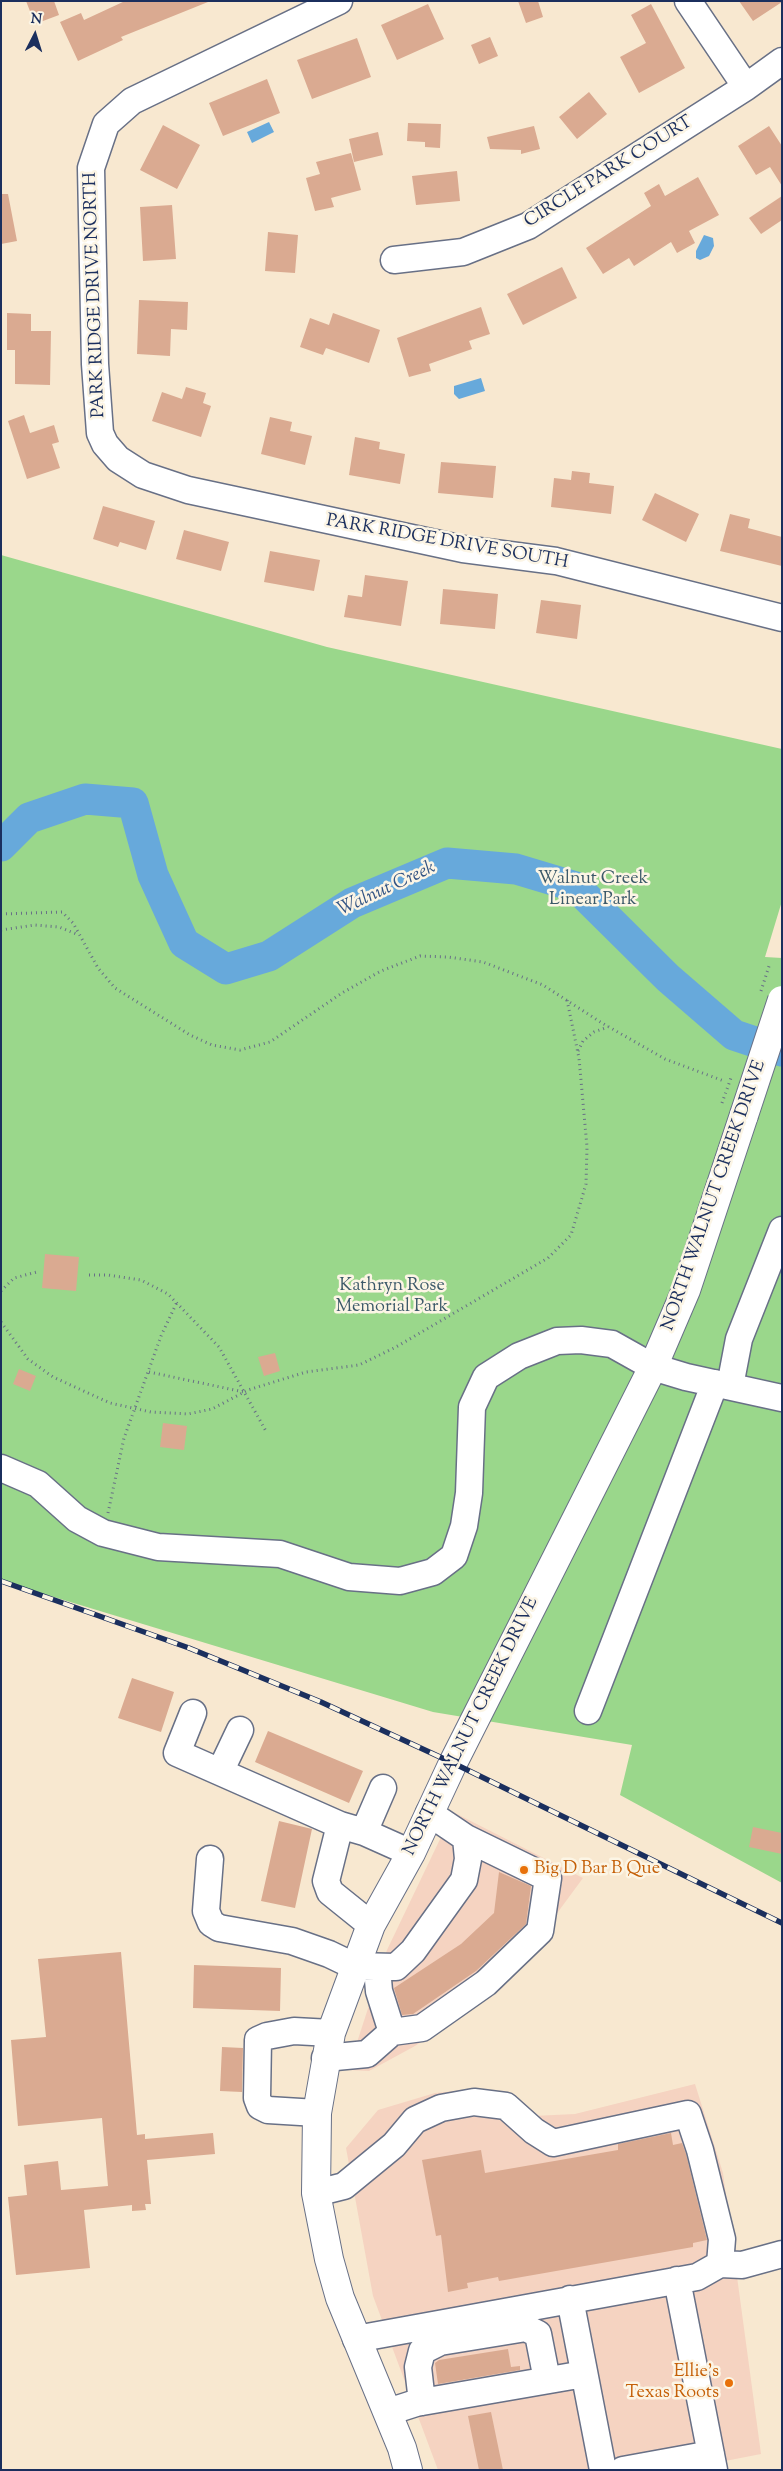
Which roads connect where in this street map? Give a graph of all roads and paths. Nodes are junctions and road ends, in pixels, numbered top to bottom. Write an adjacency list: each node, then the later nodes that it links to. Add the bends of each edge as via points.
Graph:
1 (339, 1): 6 (street, PARK RIDGE DRIVE NORTH, via 132,101 106,124 91,168 95,364)
2 (688, 1): 4 (street)
3 (782, 61): 4 (street, CIRCLE PARK COURT)
4 (746, 87): 5 (street, CIRCLE PARK COURT, via 528,226 463,252)
5 (394, 260)
6 (100, 433): 7 (street, PARK RIDGE DRIVE SOUTH, via 118,459 143,475 188,490 463,549 556,561)
7 (782, 618)
8 (1, 914): 10 (path, via 62,912)
9 (1, 930): 10 (path, via 35,925 59,927)
10 (80, 935): 11 (path, via 98,968 115,988 190,1035 212,1045 240,1050 270,1042 342,993 381,971 420,956 483,962 542,985)
11 (568, 1000): 13 (path); 14 (path)
12 (782, 1000): 22 (main road, NORTH WALNUT CREEK DRIVE, bridge, via 686,1290)
13 (608, 1027): 14 (path, via 583,1041); 15 (path, via 665,1059)
14 (578, 1052): 25 (path, via 587,1147 586,1184 571,1235 548,1258 366,1362 306,1372)
15 (724, 1081)
16 (782, 1230): 24 (street)
17 (37, 1272): 19 (path, via 14,1278)
18 (89, 1275): 20 (path, via 141,1280 168,1294)
19 (1, 1291)
20 (176, 1302): 23 (path, via 160,1336); 25 (path, via 219,1347)
21 (1, 1322): 27 (path, via 28,1359 53,1377 110,1404)
22 (653, 1366): 24 (street); 30 (street, via 612,1344 557,1341 519,1356 486,1377 472,1407 469,1493 464,1526 454,1556 433,1572 400,1581 349,1577 280,1554 158,1547); 36 (main road, NORTH WALNUT CREEK DRIVE)
23 (149, 1372): 25 (path); 27 (path)
24 (723, 1385): 26 (street); 31 (street)
25 (244, 1392): 27 (path, via 212,1410 188,1414); 28 (path)
26 (782, 1398)
27 (136, 1409): 30 (path, via 124,1438)
28 (267, 1434)
29 (1, 1468): 30 (street, via 38,1484 77,1519)
30 (103, 1533)
31 (588, 1711)
32 (193, 1713): 34 (street, via 177,1753)
33 (240, 1730): 34 (street)
34 (220, 1772): 37 (street)
35 (384, 1788): 37 (street)
36 (428, 1813): 38 (street); 39 (main road, NORTH WALNUT CREEK DRIVE)
37 (352, 1829): 39 (street); 41 (street, via 326,1881 330,1892)
38 (466, 1838): 42 (street, via 468,1859 464,1880 413,1951 396,1967); 43 (street, via 548,1878 540,1931 486,1983 422,2028)
39 (411, 1853): 41 (main road, NORTH WALNUT CREEK DRIVE)
40 (210, 1859): 42 (street, via 206,1911 210,1922 219,1928 292,1941)
41 (371, 1925): 42 (main road, NORTH WALNUT CREEK DRIVE)
42 (366, 1967): 43 (street, via 379,1991); 44 (main road, NORTH WALNUT CREEK DRIVE)
43 (392, 2032): 44 (street, via 367,2054)
44 (328, 2045): 45 (main road, NORTH WALNUT CREEK DRIVE); 45 (street, via 294,2031 258,2040 257,2098 260,2106 268,2110)
45 (317, 2113): 46 (main road, NORTH WALNUT CREEK DRIVE)
46 (316, 2193): 48 (street, via 344,2186 394,2145 415,2120 442,2108 474,2102 506,2106 552,2143 688,2114 722,2239); 51 (main road, NORTH WALNUT CREEK DRIVE, via 333,2275)
47 (782, 2254): 48 (street, via 742,2265)
48 (720, 2264): 49 (street, via 697,2276)
49 (677, 2280): 50 (street); 56 (street)
50 (570, 2299): 51 (street); 52 (street)
51 (356, 2339): 55 (main road, NORTH WALNUT CREEK DRIVE)
52 (584, 2374): 53 (street); 58 (street)
53 (546, 2380): 54 (street); 54 (street, via 538,2334 526,2328 440,2342 422,2351 418,2367)
54 (422, 2402): 55 (street)
55 (388, 2412): 57 (main road, NORTH WALNUT CREEK DRIVE)
56 (713, 2462): 59 (street)
57 (408, 2470)
58 (602, 2470)
59 (623, 2470)

